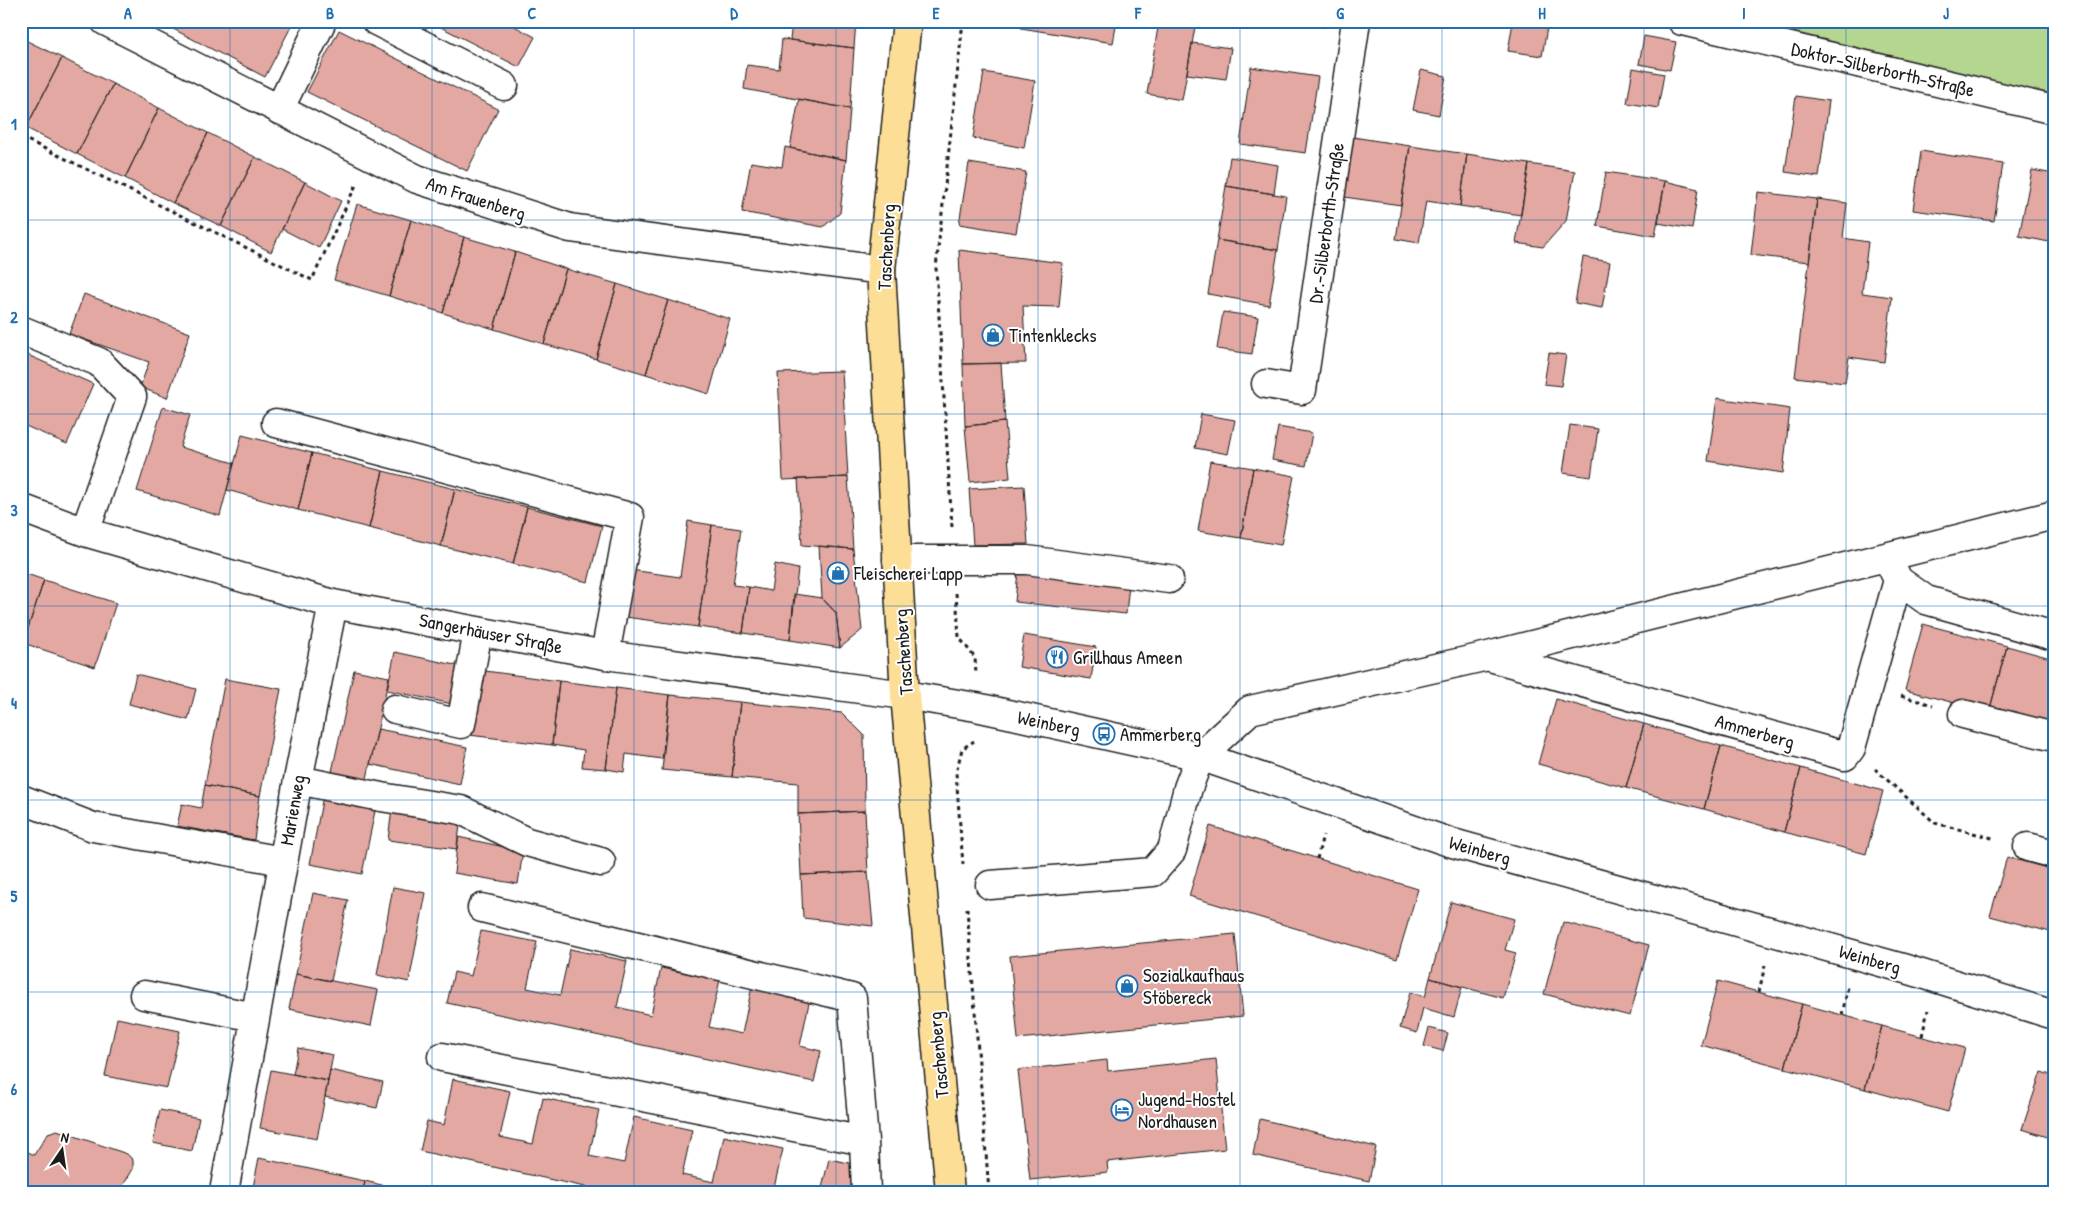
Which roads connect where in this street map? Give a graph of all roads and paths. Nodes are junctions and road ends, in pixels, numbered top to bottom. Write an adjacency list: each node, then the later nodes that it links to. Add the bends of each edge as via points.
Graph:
1 (105, 21): 9 (street, Am Frauenberg)
2 (322, 21): 9 (street)
3 (376, 21): 8 (street)
4 (907, 21): 13 (main road, Taschenberg)
5 (963, 21): 21 (path, via 936,268)
6 (1356, 21): 15 (street, Dr.-Silberborth-Straße, via 1302,390)
7 (1682, 21): 10 (street, Doktor-Silberborth-Straße)
8 (504, 86)
9 (279, 110): 12 (street, Am Frauenberg)
10 (2054, 110)
11 (21, 137): 12 (path, via 312,280)
12 (370, 156): 13 (street, Am Frauenberg, via 417,179 570,228)
13 (881, 270): 20 (main road, Taschenberg)
14 (21, 330): 19 (street, via 99,362 132,397)
15 (1266, 384)
16 (276, 423): 27 (street, via 630,517)
17 (21, 508): 19 (street, Sangerhäuser Straße)
18 (2054, 515): 22 (street, Ammerberg)
19 (85, 532): 24 (street, Sangerhäuser Straße)
20 (898, 560): 21 (street); 30 (main road, Taschenberg)
21 (954, 560): 23 (street, via 1027,560); 31 (path, via 958,637 975,658)
22 (1893, 569): 26 (street, via 1926,600); 28 (street, Ammerberg); 29 (street)
23 (1169, 579)
24 (333, 604): 25 (street, Sangerhäuser Straße); 37 (street, Marienweg)
25 (478, 631): 27 (street, Sangerhäuser Straße); 32 (street, via 461,724)
26 (2054, 636)
27 (605, 655): 30 (street, Sangerhäuser Straße)
28 (1488, 656): 35 (street, Ammerberg, via 1845,756); 36 (street, Ammerberg, via 1250,710)
29 (1868, 687): 33 (path); 35 (street)
30 (906, 695): 31 (street, Weinberg); 61 (main road, Taschenberg)
31 (976, 707): 36 (street, Weinberg); 44 (path, via 977,739 962,749 956,773)
32 (395, 708)
33 (1962, 714): 34 (street)
34 (2054, 737)
35 (1851, 748): 40 (path, via 1935,823)
36 (1200, 756): 45 (street, via 1172,850 1154,872); 54 (street, Weinberg, via 1450,842 1897,966)
37 (298, 780): 42 (street, Marienweg); 43 (street, via 381,798 461,810 527,842)
38 (21, 799): 42 (street, via 93,827)
39 (1324, 834): 41 (path)
40 (2041, 851)
41 (1317, 859)
42 (283, 860): 55 (street, Marienweg)
43 (601, 862)
44 (964, 870)
45 (990, 885)
46 (966, 899): 62 (path)
47 (482, 908): 58 (street, via 852,998)
48 (1766, 964): 50 (path)
49 (1848, 986): 53 (path)
50 (1759, 992)
51 (144, 995): 55 (street)
52 (1928, 1009): 56 (path)
53 (1842, 1015)
54 (2054, 1015)
55 (255, 1017): 59 (street, Marienweg)
56 (1922, 1036)
57 (442, 1057): 58 (street)
58 (864, 1141): 60 (street)
59 (224, 1192)
60 (866, 1192)
61 (950, 1192)
62 (989, 1192)

